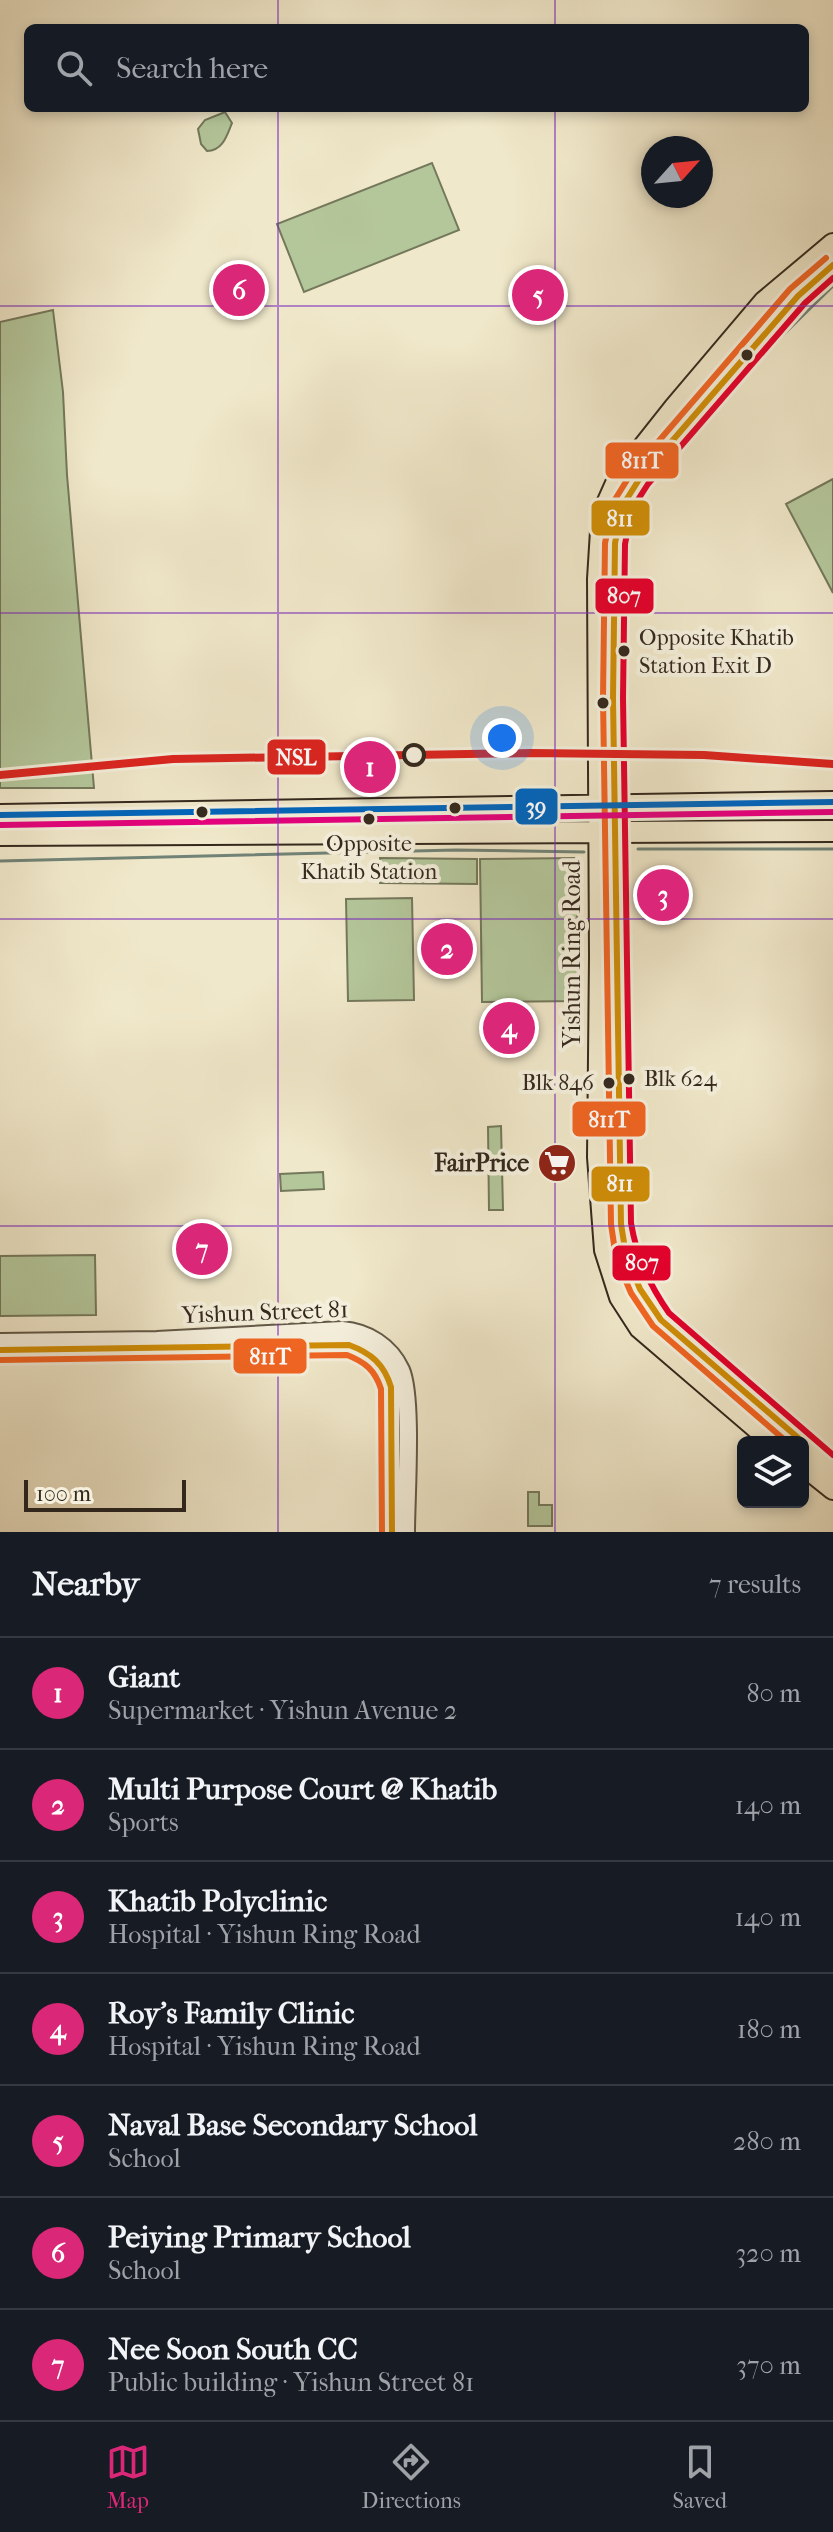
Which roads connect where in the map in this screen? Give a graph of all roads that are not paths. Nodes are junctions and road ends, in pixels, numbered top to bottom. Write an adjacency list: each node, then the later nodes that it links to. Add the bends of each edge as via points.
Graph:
1 (833, 244): 4 (main road, Yishun Ring Road, via 764,302 612,489 602,515 598,579)
2 (833, 265): 4 (main road, Yishun Ring Road, via 798,296 699,407 623,505 613,579)
3 (833, 802): 4 (main road)
4 (607, 807): 5 (main road); 7 (main road, Yishun Ring Road)
5 (86, 814): 6 (main road); 10 (main road, via 97,817 101,826)
6 (0, 815)
7 (608, 831): 8 (main road); 10 (main road); 13 (main road, Yishun Ring Road, via 598,1157 610,1270 640,1328); 14 (main road, Yishun Ring Road, via 619,1186 626,1255 661,1320)
8 (833, 831)
9 (0, 835): 10 (main road)
10 (86, 835)
11 (0, 1342): 18 (street, Yishun Street 81, via 361,1333 391,1354 402,1372)
12 (0, 1350): 17 (street, Yishun Street 81, via 349,1345 365,1350 380,1361 391,1387)
13 (766, 1436)
14 (833, 1468)
15 (809, 1470): 16 (main road)
16 (833, 1489)
17 (392, 1532)
18 (406, 1532)

